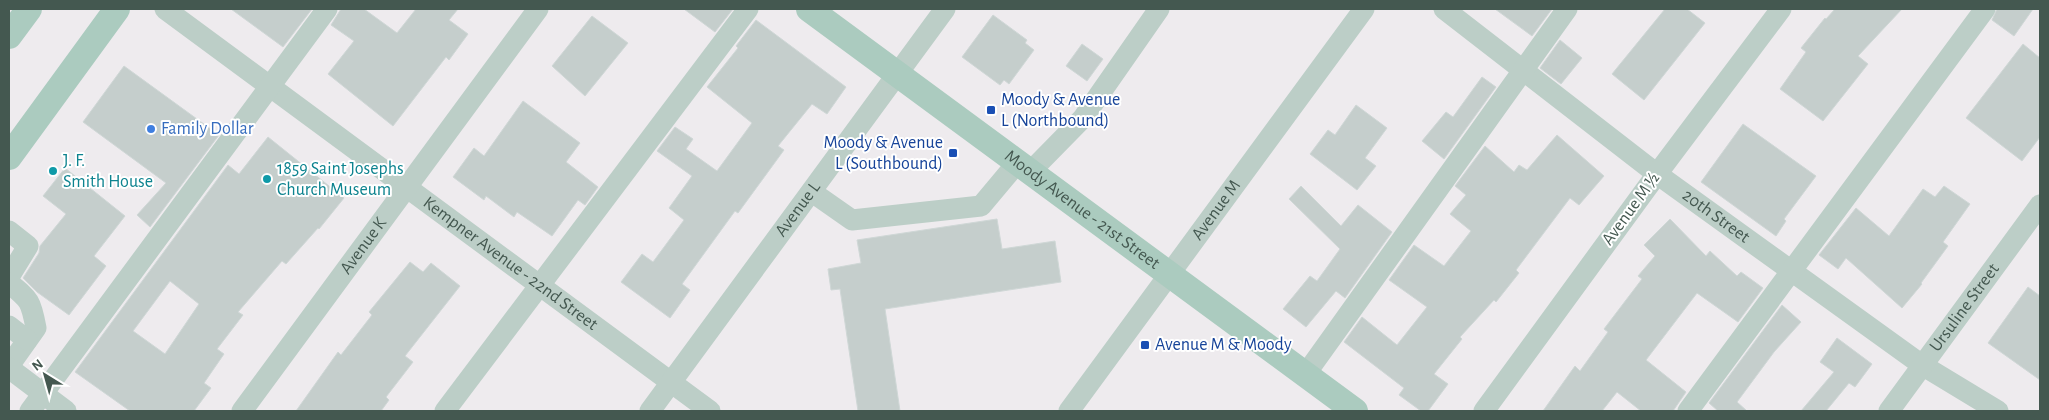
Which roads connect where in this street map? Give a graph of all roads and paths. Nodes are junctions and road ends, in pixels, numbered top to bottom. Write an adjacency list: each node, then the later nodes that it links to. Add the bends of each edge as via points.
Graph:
1 (29, 9): 15 (main road)
2 (117, 9): 19 (main road)
3 (165, 9): 18 (street, Kempner Avenue - 22nd Street)
4 (327, 9): 18 (street)
5 (538, 9): 22 (street, Avenue K)
6 (748, 9): 30 (street)
7 (809, 9): 17 (main road, Moody Avenue - 21st Street)
8 (946, 9): 17 (street, Avenue L)
9 (1160, 9): 20 (street, via 1083,118)
10 (1364, 9): 27 (street, Avenue M)
11 (1444, 9): 16 (street, 20th Street)
12 (1567, 9): 16 (street)
13 (1781, 9): 21 (street, Avenue M ½)
14 (1985, 9): 26 (street)
15 (9, 36)
16 (1523, 70): 21 (street, 20th Street); 35 (street)
17 (897, 75): 20 (main road, Moody Avenue - 21st Street); 23 (street, Avenue L)
18 (270, 86): 22 (street, Kempner Avenue - 22nd Street); 37 (street)
19 (9, 157)
20 (1024, 167): 23 (street, via 982,206 852,220); 27 (main road, Moody Avenue - 21st Street)
21 (1657, 174): 26 (street, 20th Street); 46 (street, Avenue M ½)
22 (407, 187): 30 (street, Kempner Avenue - 22nd Street); 40 (street, Avenue K)
23 (812, 192): 36 (street, Avenue L)
24 (2040, 205): 33 (street, Ursuline Street)
25 (9, 231): 28 (street, via 28,246)
26 (1791, 271): 33 (street, 20th Street); 47 (street)
27 (1170, 275): 35 (main road, Moody Avenue - 21st Street); 44 (street, Avenue M)
28 (9, 277)
29 (9, 283): 32 (street, via 28,298 32,306 36,328)
30 (540, 285): 36 (street, Kempner Avenue - 22nd Street); 41 (street)
31 (9, 326): 32 (street)
32 (28, 340): 34 (street)
33 (1922, 365): 48 (street, Ursuline Street); 49 (street, 20th Street)
34 (9, 367): 37 (street)
35 (1305, 375): 45 (main road, Moody Avenue - 21st Street)
36 (671, 383): 42 (street, Avenue L); 43 (street, Kempner Avenue - 22nd Street)
37 (43, 394): 38 (street); 39 (street)
38 (30, 411)
39 (66, 411)
40 (242, 411)
41 (445, 411)
42 (650, 411)
43 (710, 411)
44 (1069, 411)
45 (1354, 411)
46 (1484, 411)
47 (1688, 411)
48 (1889, 411)
49 (1998, 411)

